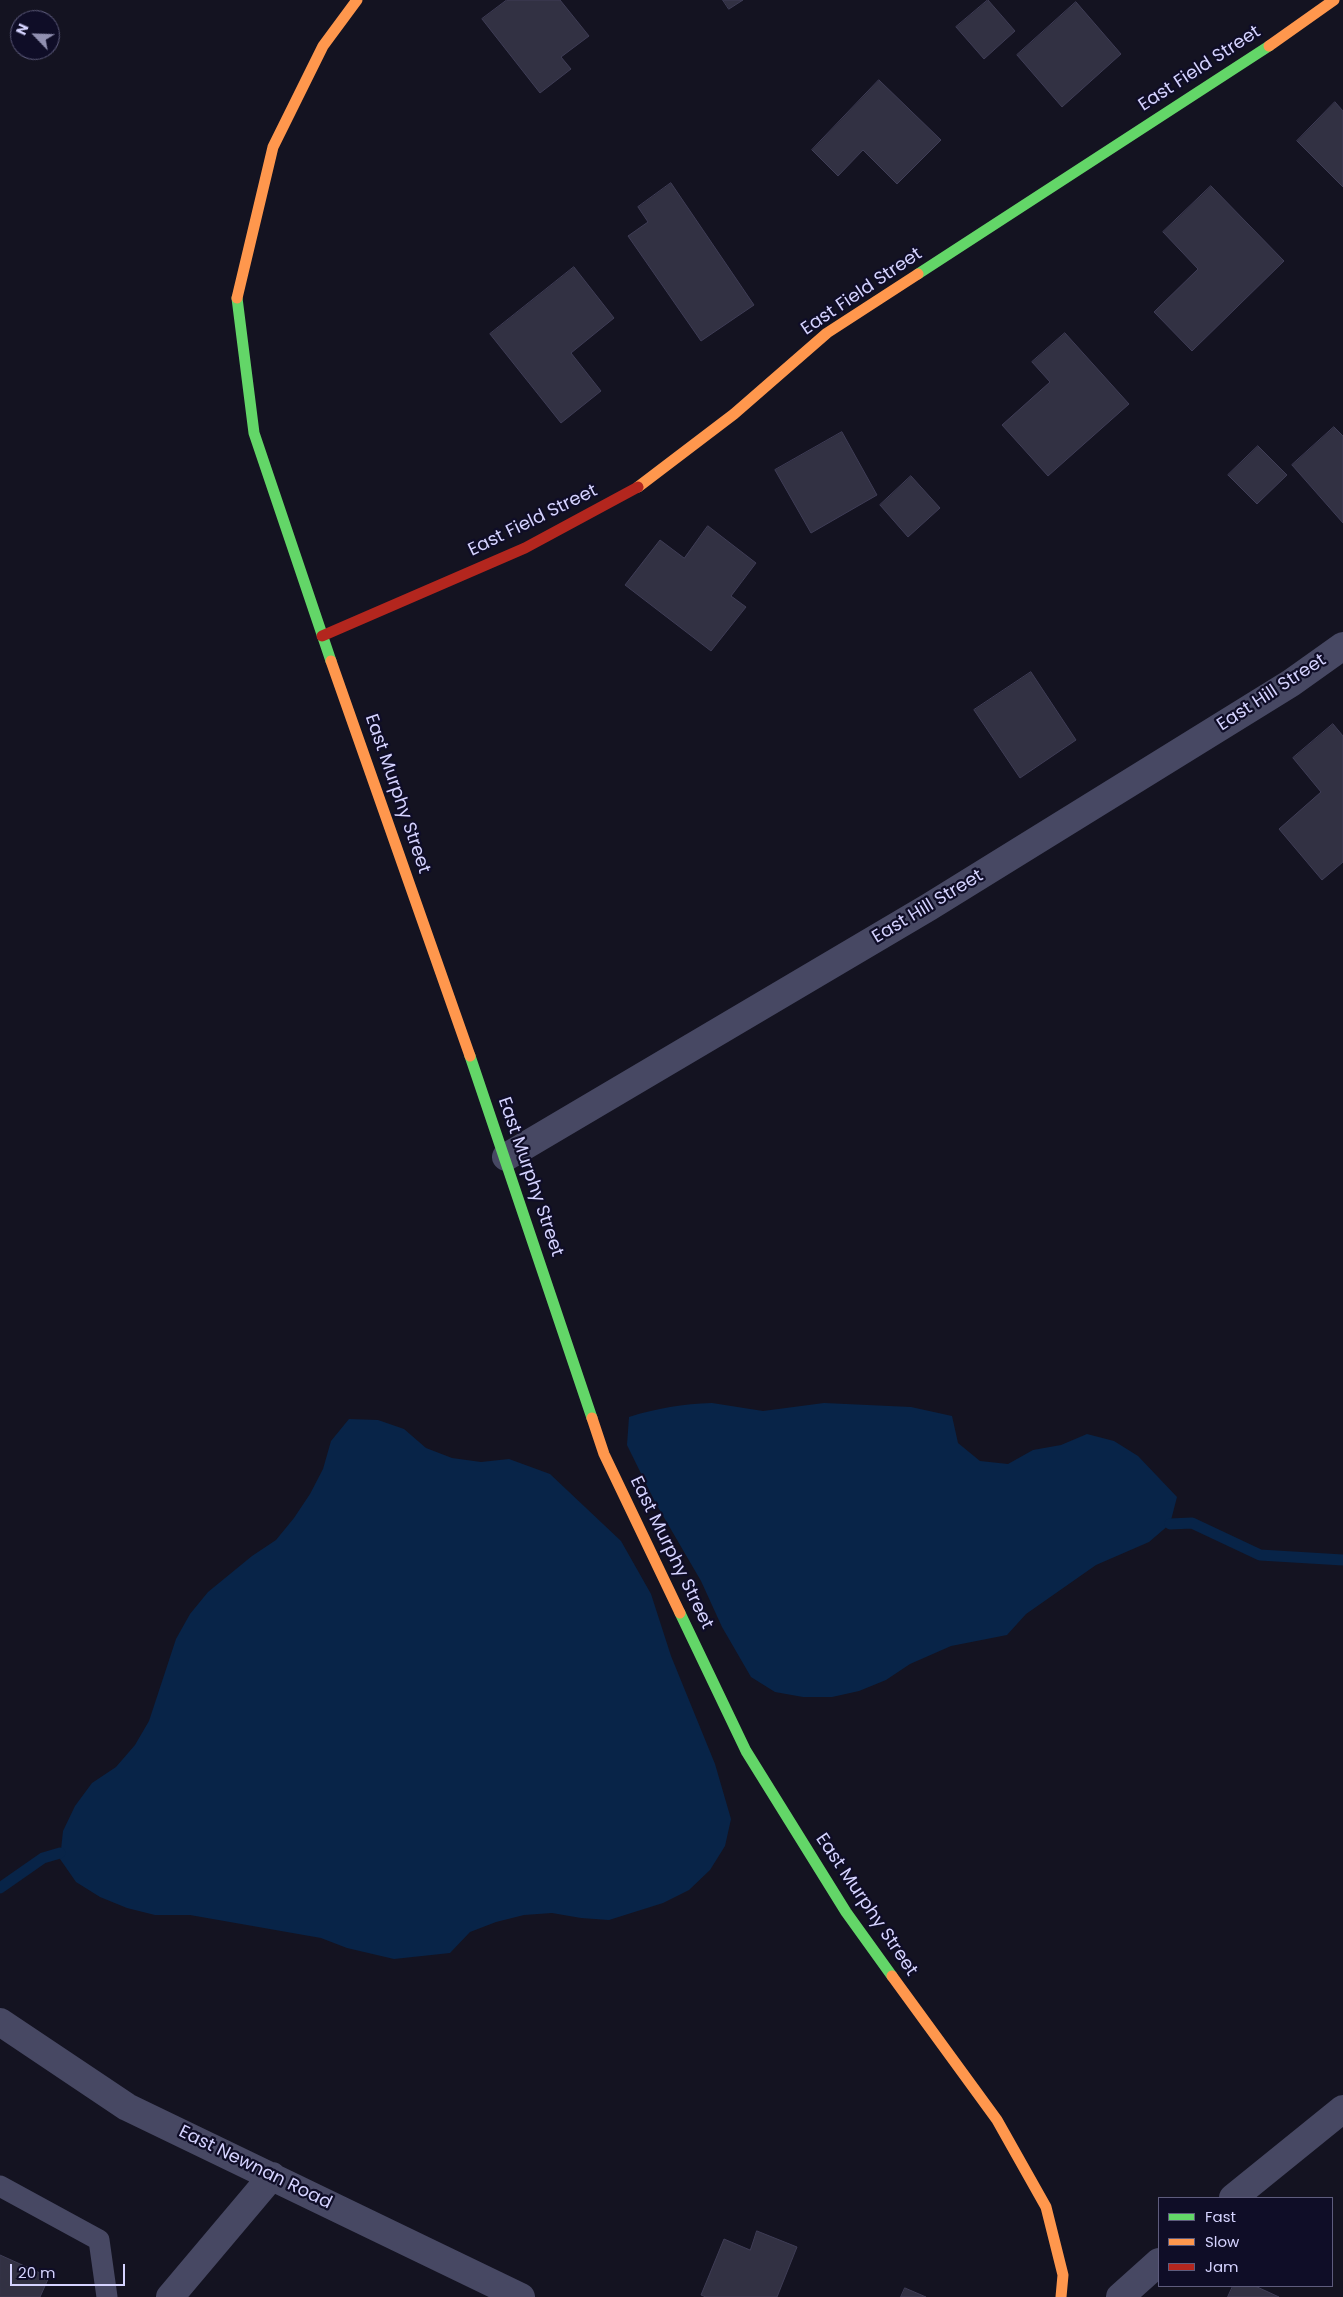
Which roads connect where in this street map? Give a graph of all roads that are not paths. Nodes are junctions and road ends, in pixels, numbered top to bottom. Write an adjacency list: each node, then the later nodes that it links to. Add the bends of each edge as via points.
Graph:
1 (358, 0): 3 (street, East Murphy Street, via 323,46 273,146 237,296 254,433)
2 (1334, 0): 3 (street, East Field Street, via 1296,28 827,333 734,414 634,490 525,548)
3 (322, 636): 5 (street, East Murphy Street)
4 (1343, 646): 5 (street, East Hill Street, via 1291,683 929,907)
5 (506, 1157): 15 (street, East Murphy Street, via 604,1454 746,1751 846,1912 997,2120 1046,2207 1063,2275)
6 (0, 2022): 8 (street, East Newnan Road, via 127,2107)
7 (1343, 2109): 10 (street)
8 (272, 2176): 13 (street); 14 (street, East Newnan Road)
9 (0, 2186): 12 (lane, via 99,2240)
10 (1235, 2197)
11 (1158, 2263): 16 (street)
12 (107, 2297)
13 (170, 2297)
14 (521, 2297)
15 (1061, 2297)
16 (1120, 2297)

